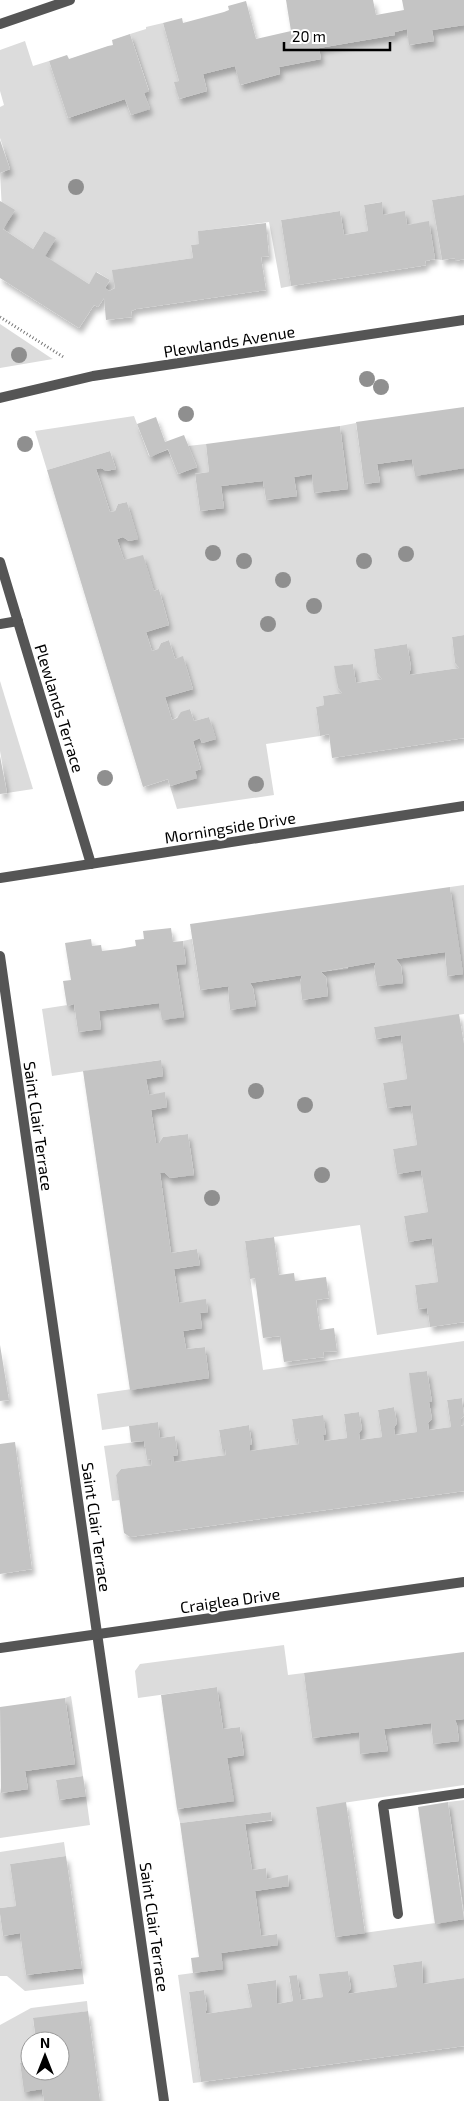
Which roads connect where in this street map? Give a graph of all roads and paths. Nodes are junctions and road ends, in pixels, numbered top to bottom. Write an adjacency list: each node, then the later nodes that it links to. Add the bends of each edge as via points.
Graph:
1 (70, 0): 2 (street)
2 (0, 24)
3 (0, 317): 5 (path)
4 (464, 320): 5 (street, Plewlands Avenue)
5 (93, 376): 6 (street, Plewlands Avenue)
6 (0, 398)
7 (0, 562): 8 (street, Plewlands Terrace)
8 (18, 621): 9 (street); 11 (street, Plewlands Terrace)
9 (0, 624)
10 (464, 806): 11 (street, Morningside Drive)
11 (91, 864): 12 (street, Morningside Drive)
12 (0, 878)
13 (0, 956): 15 (street, Saint Clair Terrace)
14 (464, 1582): 15 (street, Craiglea Drive)
15 (97, 1634): 16 (street, Craiglea Drive); 19 (street, Saint Clair Terrace)
16 (0, 1648)
17 (464, 1793): 18 (street, via 383,1805)
18 (398, 1914)
19 (164, 2101)

